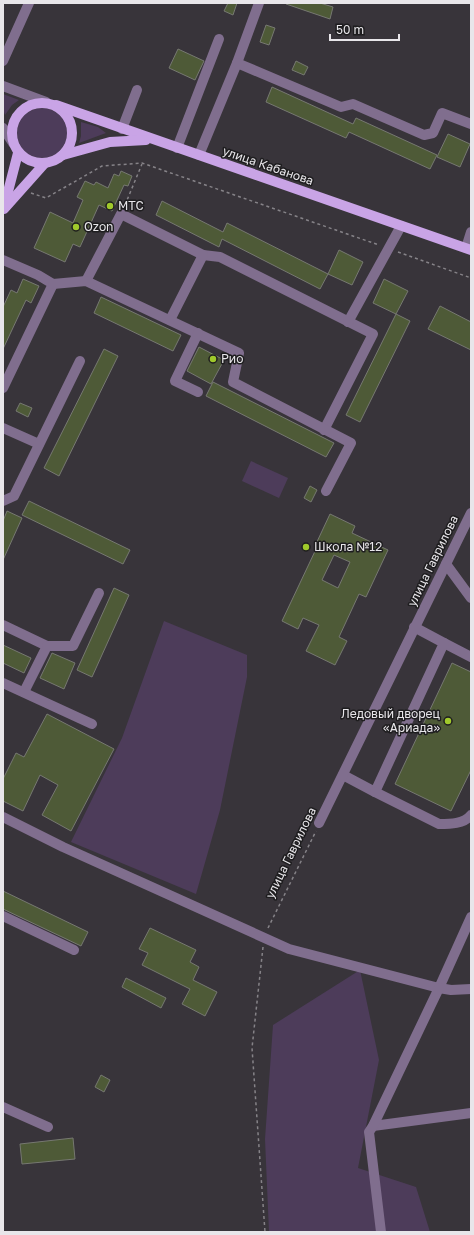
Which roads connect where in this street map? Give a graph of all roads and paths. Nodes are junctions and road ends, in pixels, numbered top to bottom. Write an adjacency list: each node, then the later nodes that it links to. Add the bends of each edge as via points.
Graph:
1 (29, 3): 4 (street)
2 (259, 3): 5 (street)
3 (219, 38): 14 (street)
4 (3, 61)
5 (236, 63): 9 (street, via 341,107 353,104 424,135 433,133 442,113); 16 (street)
6 (3, 86): 8 (street, улица Кабанова)
7 (137, 90): 11 (street)
8 (51, 104): 11 (main road, улица Кабанова); 13 (main road, via 36,103 18,114 11,133); 15 (main road, via 64,111 70,119 71,143)
9 (471, 124)
10 (3, 128): 13 (street)
11 (122, 128): 12 (main road, улица Кабанова)
12 (158, 141): 14 (main road, улица Кабанова); 15 (main road, via 110,142)
13 (16, 148): 17 (main road, via 26,159); 20 (main road)
14 (177, 148): 16 (main road, улица Кабанова)
15 (63, 155): 17 (main road, via 55,161)
16 (199, 155): 22 (main road, улица Кабанова)
17 (45, 163): 20 (main road)
18 (142, 163): 19 (path, via 102,166 46,198); 21 (path); 24 (path)
19 (29, 193)
20 (3, 210)
21 (121, 214): 26 (street); 29 (street)
22 (401, 226): 24 (street); 25 (main road, улица Кабанова)
23 (471, 232): 25 (street)
24 (388, 248): 28 (path); 32 (street)
25 (468, 249)
26 (203, 255): 31 (street); 32 (street, via 220,257)
27 (3, 260): 30 (street, via 38,274)
28 (471, 278)
29 (86, 281): 30 (street); 31 (street)
30 (53, 284): 35 (street)
31 (170, 320): 33 (street)
32 (348, 322): 38 (street, via 373,334)
33 (198, 333): 36 (street, via 175,381); 38 (street, via 239,353 232,382)
34 (80, 361): 39 (street)
35 (3, 388)
36 (198, 392)
37 (3, 428): 39 (street)
38 (324, 430): 40 (street, via 351,444)
39 (39, 444): 41 (street, via 14,496)
40 (326, 491)
41 (3, 501)
42 (471, 513): 43 (street, улица Гаврилова)
43 (446, 564): 45 (street); 47 (street, улица Гаврилова)
44 (99, 593): 49 (street, via 73,646)
45 (471, 598)
46 (3, 625): 49 (street)
47 (414, 627): 48 (street); 54 (street, улица Гаврилова)
48 (444, 643): 50 (street); 55 (street)
49 (47, 646): 52 (street)
50 (471, 657)
51 (3, 682): 52 (street)
52 (24, 692): 53 (street)
53 (92, 724)
54 (343, 775): 55 (street); 58 (street, улица Гаврилова)
55 (375, 792): 56 (street, via 439,824 460,822)
56 (471, 815)
57 (3, 817): 61 (street)
58 (319, 823): 61 (path, улица Гаврилова)
59 (3, 916): 62 (street)
60 (471, 918): 63 (street)
61 (264, 938): 63 (street, via 289,949); 69 (path, улица Гаврилова, via 252,1048)
62 (74, 950)
63 (439, 988): 64 (street); 67 (street)
64 (471, 989)
65 (3, 1106): 68 (street)
66 (471, 1113): 67 (street)
67 (373, 1126): 70 (street, via 368,1132)
68 (48, 1127)
69 (265, 1232)
70 (381, 1232)

